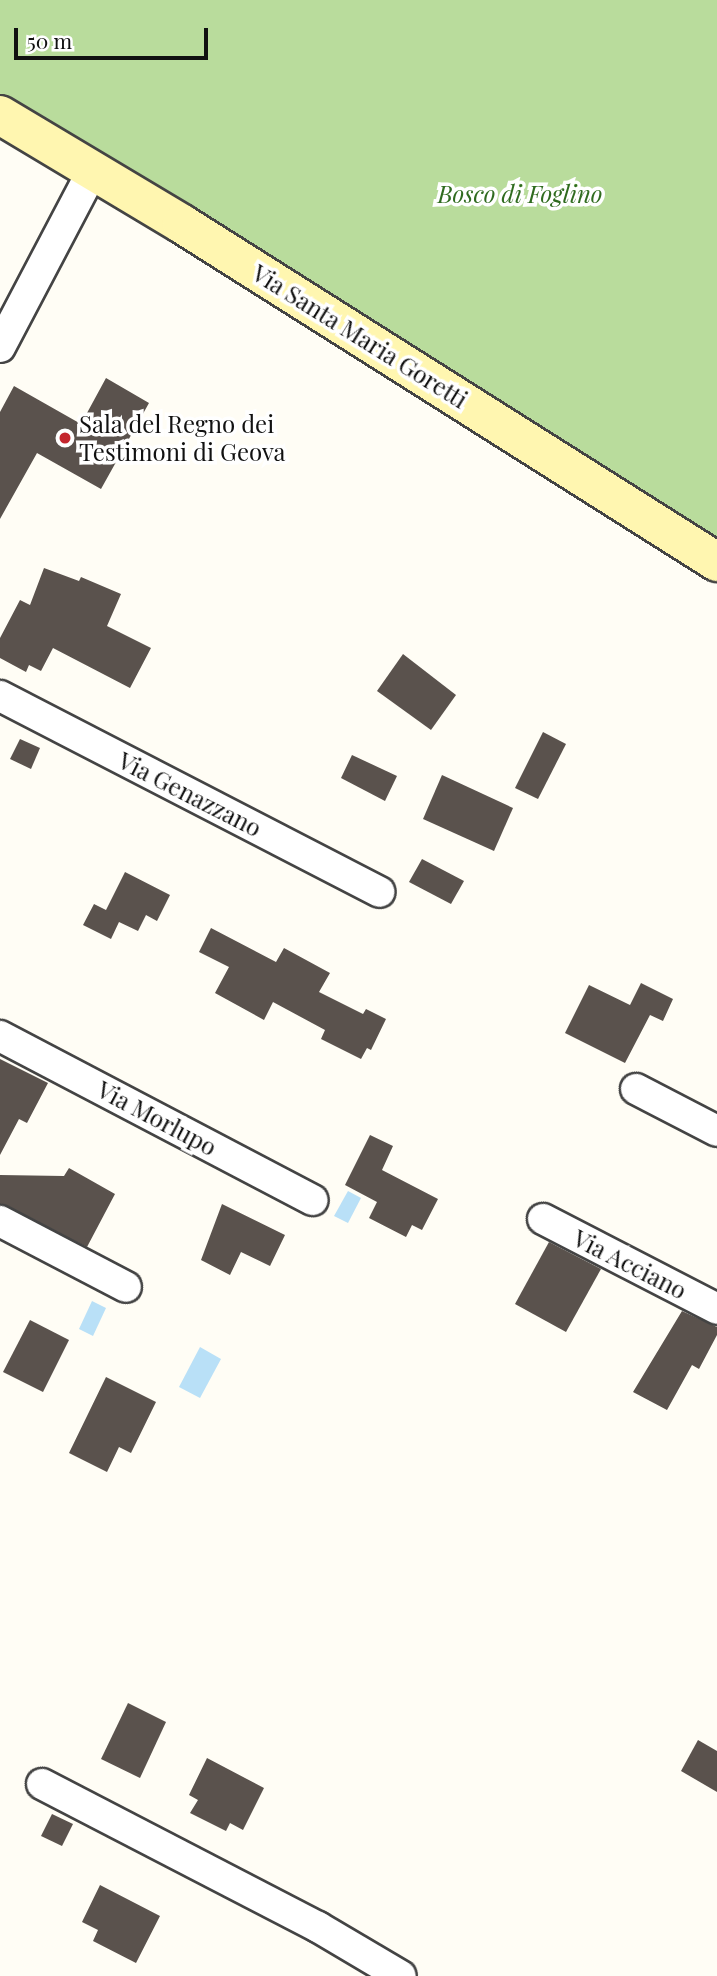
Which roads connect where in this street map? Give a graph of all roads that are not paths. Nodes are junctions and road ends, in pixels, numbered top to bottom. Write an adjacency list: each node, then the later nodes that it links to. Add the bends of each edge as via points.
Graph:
1 (0, 116): 2 (main road, Via Santa Maria Goretti)
2 (93, 170): 3 (street); 4 (main road, Via Santa Maria Goretti)
3 (0, 347)
4 (717, 562)
5 (0, 696): 6 (street, Via Genazzano)
6 (379, 892)
7 (0, 1036): 10 (street, Via Morlupo)
8 (636, 1089): 9 (street)
9 (717, 1131)
10 (313, 1200)
11 (542, 1219): 14 (street, Via Acciano)
12 (0, 1221): 13 (street)
13 (126, 1287)
14 (717, 1309)
15 (42, 1784): 16 (street, via 318,1927)
16 (401, 1976)

